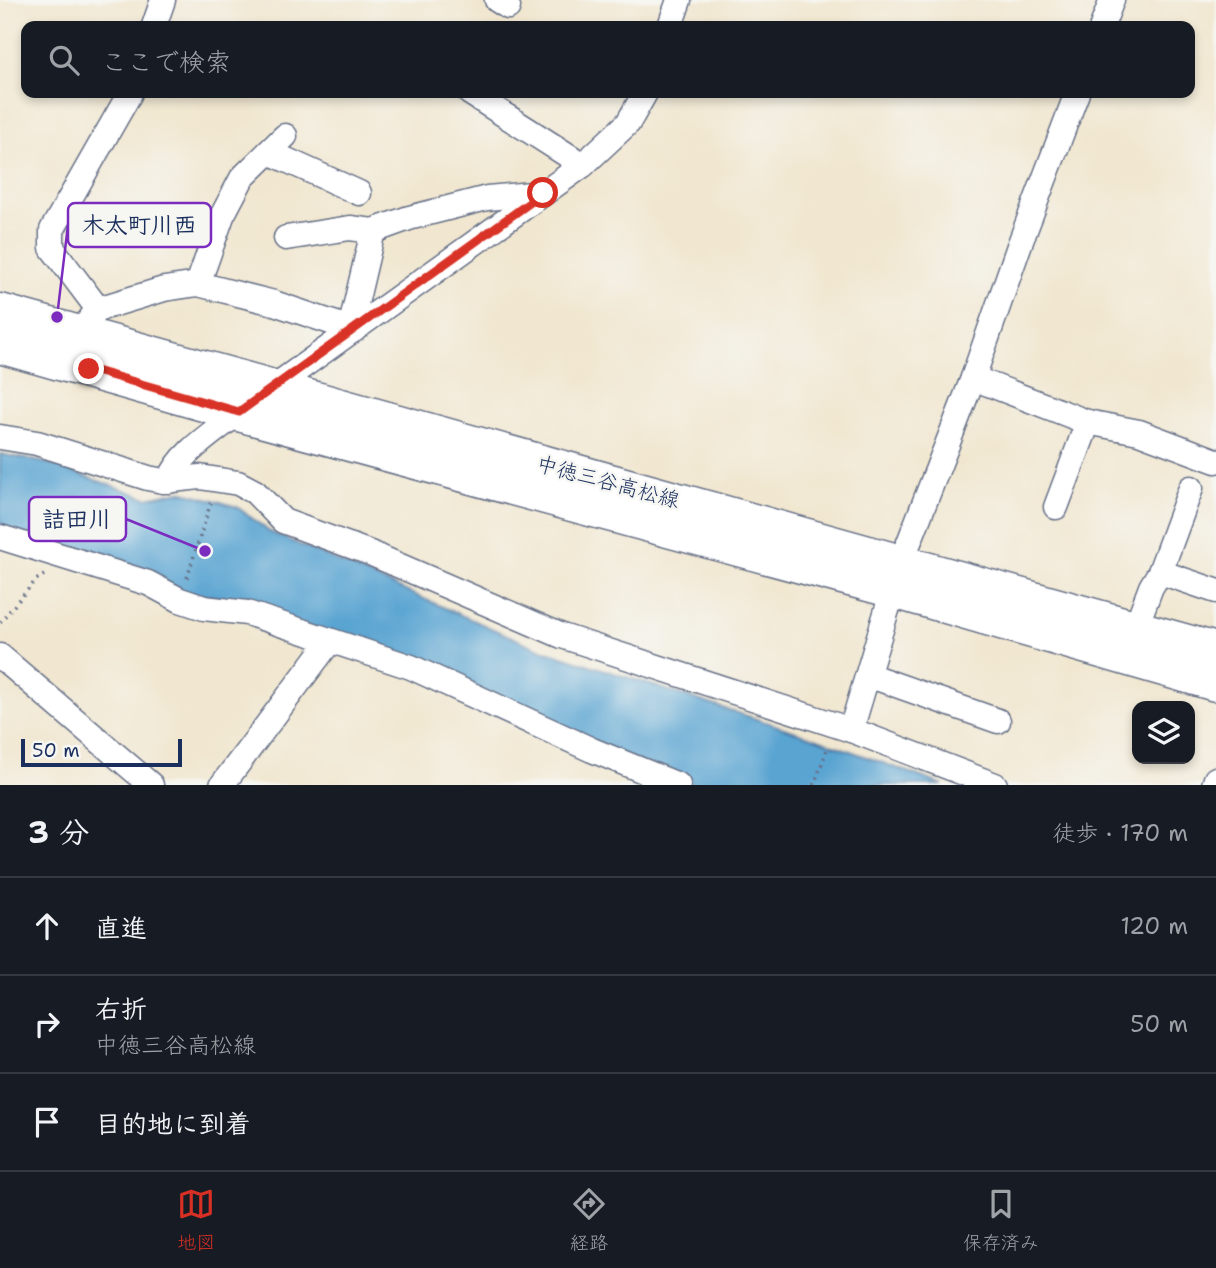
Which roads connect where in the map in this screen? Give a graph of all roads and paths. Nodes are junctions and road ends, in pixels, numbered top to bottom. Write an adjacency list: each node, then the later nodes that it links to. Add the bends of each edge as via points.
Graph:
1 (163, 0): 4 (street)
2 (679, 0): 5 (street)
3 (1112, 0): 6 (street)
4 (156, 21)
5 (672, 21)
6 (1104, 21)
7 (127, 98): 18 (street, via 52,230 52,248)
8 (478, 98): 11 (street)
9 (643, 98): 11 (street, via 628,123)
10 (1075, 98): 21 (street)
11 (583, 164): 13 (street)
12 (359, 193): 16 (street, via 277,144 242,178 222,216)
13 (543, 193): 14 (street, via 487,198); 19 (street)
14 (373, 231): 15 (street, via 350,228); 19 (street)
15 (286, 238)
16 (198, 284): 18 (street, via 164,289); 19 (street, via 274,303)
17 (0, 313): 18 (main road, 中徳三谷高松線)
18 (88, 322): 22 (main road, 中徳三谷高松線)
19 (352, 330): 22 (street)
20 (0, 344): 23 (main road, 中徳三谷高松線)
21 (973, 378): 24 (street); 34 (street)
22 (270, 390): 23 (street); 34 (main road, 中徳三谷高松線)
23 (239, 412): 27 (street, via 186,456); 34 (main road, 中徳三谷高松線)
24 (1088, 422): 26 (street, via 1139,432); 30 (street)
25 (0, 437): 27 (street, via 37,443)
26 (1216, 461)
27 (169, 481): 45 (street, via 200,477 238,483 255,492 283,521 370,553 562,636)
28 (1191, 488): 33 (street)
29 (211, 502): 35 (path)
30 (1056, 507)
31 (0, 537): 32 (street)
32 (72, 558): 37 (path, via 62,572 49,572 36,580); 39 (street, via 148,583 204,608 247,613)
33 (1160, 572): 36 (street); 38 (street)
34 (897, 576): 38 (main road, 中徳三谷高松線); 42 (street); 43 (main road, 中徳三谷高松線)
35 (187, 578)
36 (1216, 591)
37 (0, 621)
38 (1135, 629): 40 (main road, 中徳三谷高松線)
39 (330, 641): 48 (street); 49 (street, via 411,667)
40 (1216, 652)
41 (0, 656): 47 (street)
42 (868, 676): 44 (street); 45 (street)
43 (1216, 682)
44 (998, 721)
45 (841, 734): 50 (path); 51 (street)
46 (1216, 779): 52 (street)
47 (151, 785)
48 (222, 785)
49 (678, 785)
50 (814, 785)
51 (995, 785)
52 (1214, 785)

